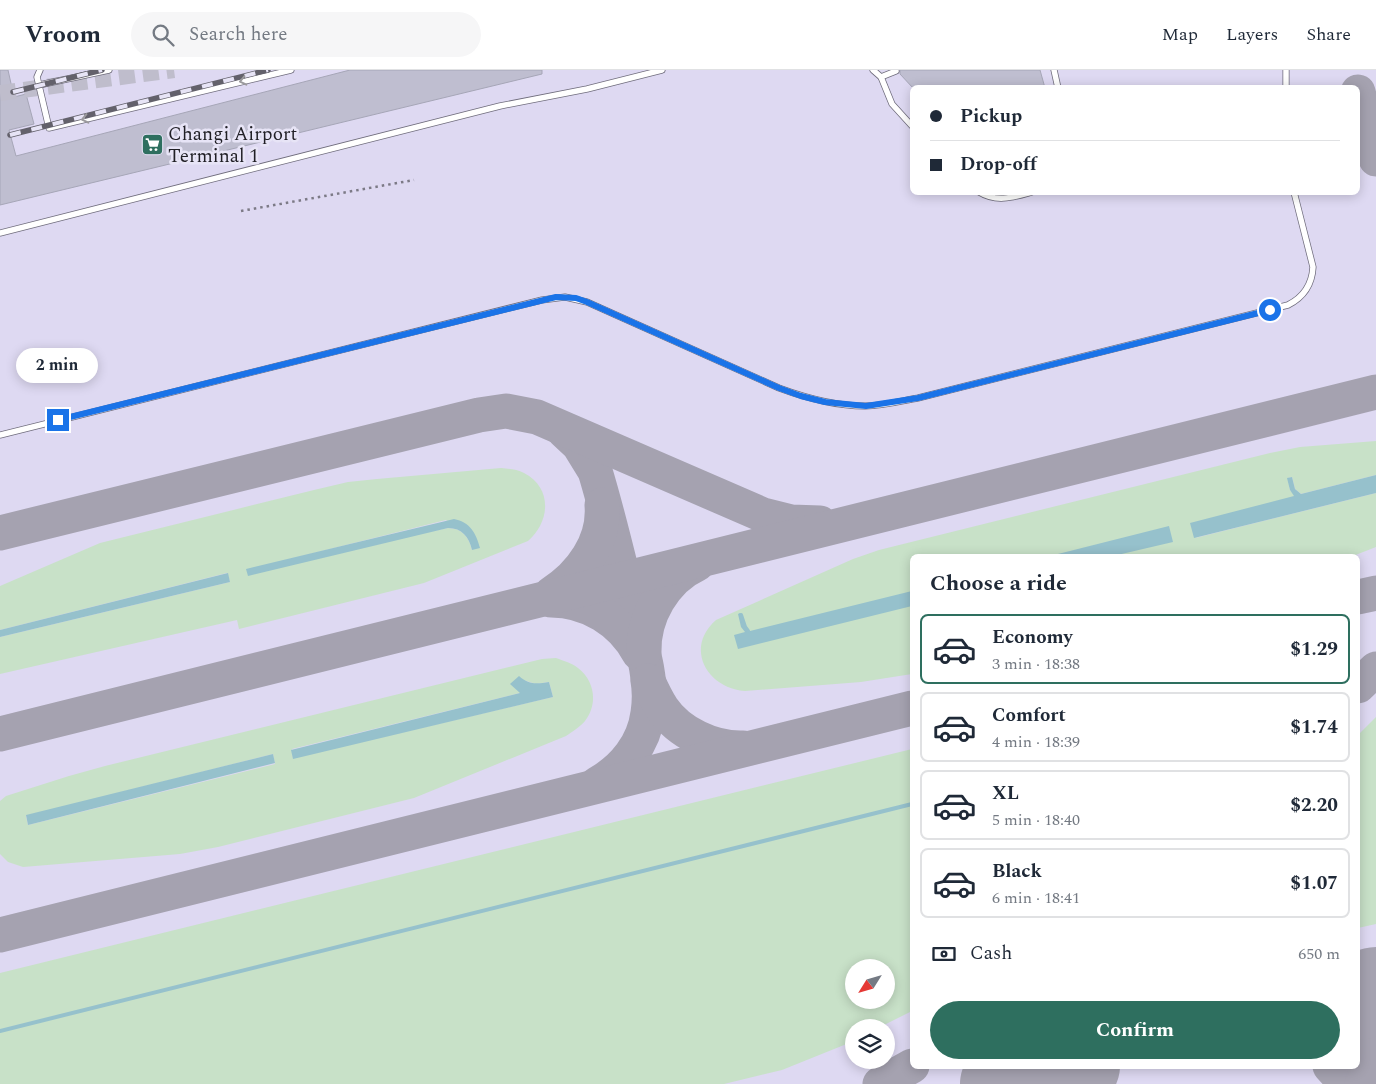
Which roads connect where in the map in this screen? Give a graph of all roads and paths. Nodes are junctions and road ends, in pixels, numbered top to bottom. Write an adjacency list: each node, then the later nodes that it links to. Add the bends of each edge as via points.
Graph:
1 (40, 70): 10 (lane, via 37,77)
2 (109, 70): 10 (lane)
3 (291, 70): 10 (lane, one-way to 10, via 49,128)
4 (662, 70): 19 (lane, via 500,106)
5 (873, 70): 9 (lane)
6 (1054, 70): 11 (lane)
7 (1286, 70): 12 (lane)
8 (896, 71): 9 (lane)
9 (881, 77): 13 (lane, via 892,104)
10 (39, 85)
11 (1057, 85)
12 (1286, 85)
13 (910, 124)
14 (414, 180): 18 (path)
15 (984, 195): 16 (lane, via 1002,199)
16 (1019, 195)
17 (1295, 195): 20 (lane, via 1313,267 1310,285 1294,302 900,401 866,406 801,396 587,302 565,297 532,302)
18 (241, 211)
19 (0, 233)
20 (0, 434)

